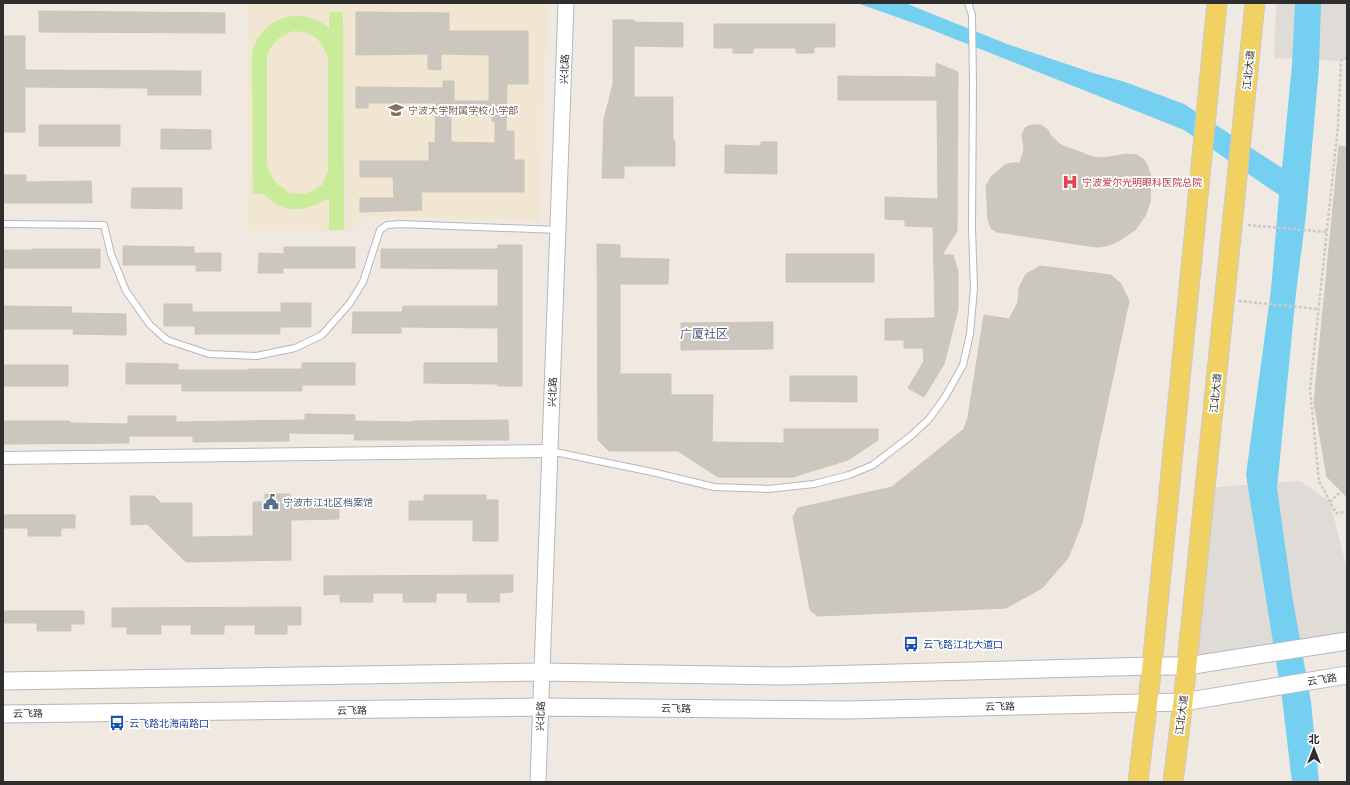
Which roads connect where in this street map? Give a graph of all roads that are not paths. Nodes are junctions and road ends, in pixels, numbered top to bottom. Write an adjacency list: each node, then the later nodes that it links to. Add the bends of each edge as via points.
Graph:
1 (566, 3): 6 (street, 兴北路)
2 (968, 3): 7 (lane, via 972,15 973,84 974,288 970,334 963,365 945,397 929,418 912,435 873,465 849,475 814,484 768,490 714,487)
3 (1217, 3): 10 (main road)
4 (1255, 3): 11 (main road, 江北大道, via 1244,111 1239,218)
5 (3, 224): 6 (lane, via 104,225 111,254 126,291 150,325 166,340 209,354 256,356 295,348 322,335 350,303 363,282 380,230 387,225)
6 (558, 230): 7 (street, 兴北路)
7 (550, 451): 8 (street); 12 (street, 兴北路)
8 (3, 458)
9 (1345, 641): 11 (main road)
10 (1152, 666): 11 (main road); 12 (main road, via 783,676); 16 (main road)
11 (1187, 666): 15 (main road, 江北大道)
12 (542, 672): 14 (main road); 17 (street, 兴北路)
13 (1347, 675): 15 (main road, 云飞路)
14 (3, 681)
15 (1183, 702): 16 (main road, 云飞路); 21 (main road, 江北大道)
16 (1147, 703): 17 (main road, 云飞路, via 846,710); 20 (main road)
17 (541, 707): 18 (main road, 云飞路); 19 (street, 兴北路)
18 (3, 714)
19 (538, 782)
20 (1138, 782)
21 (1173, 782)

